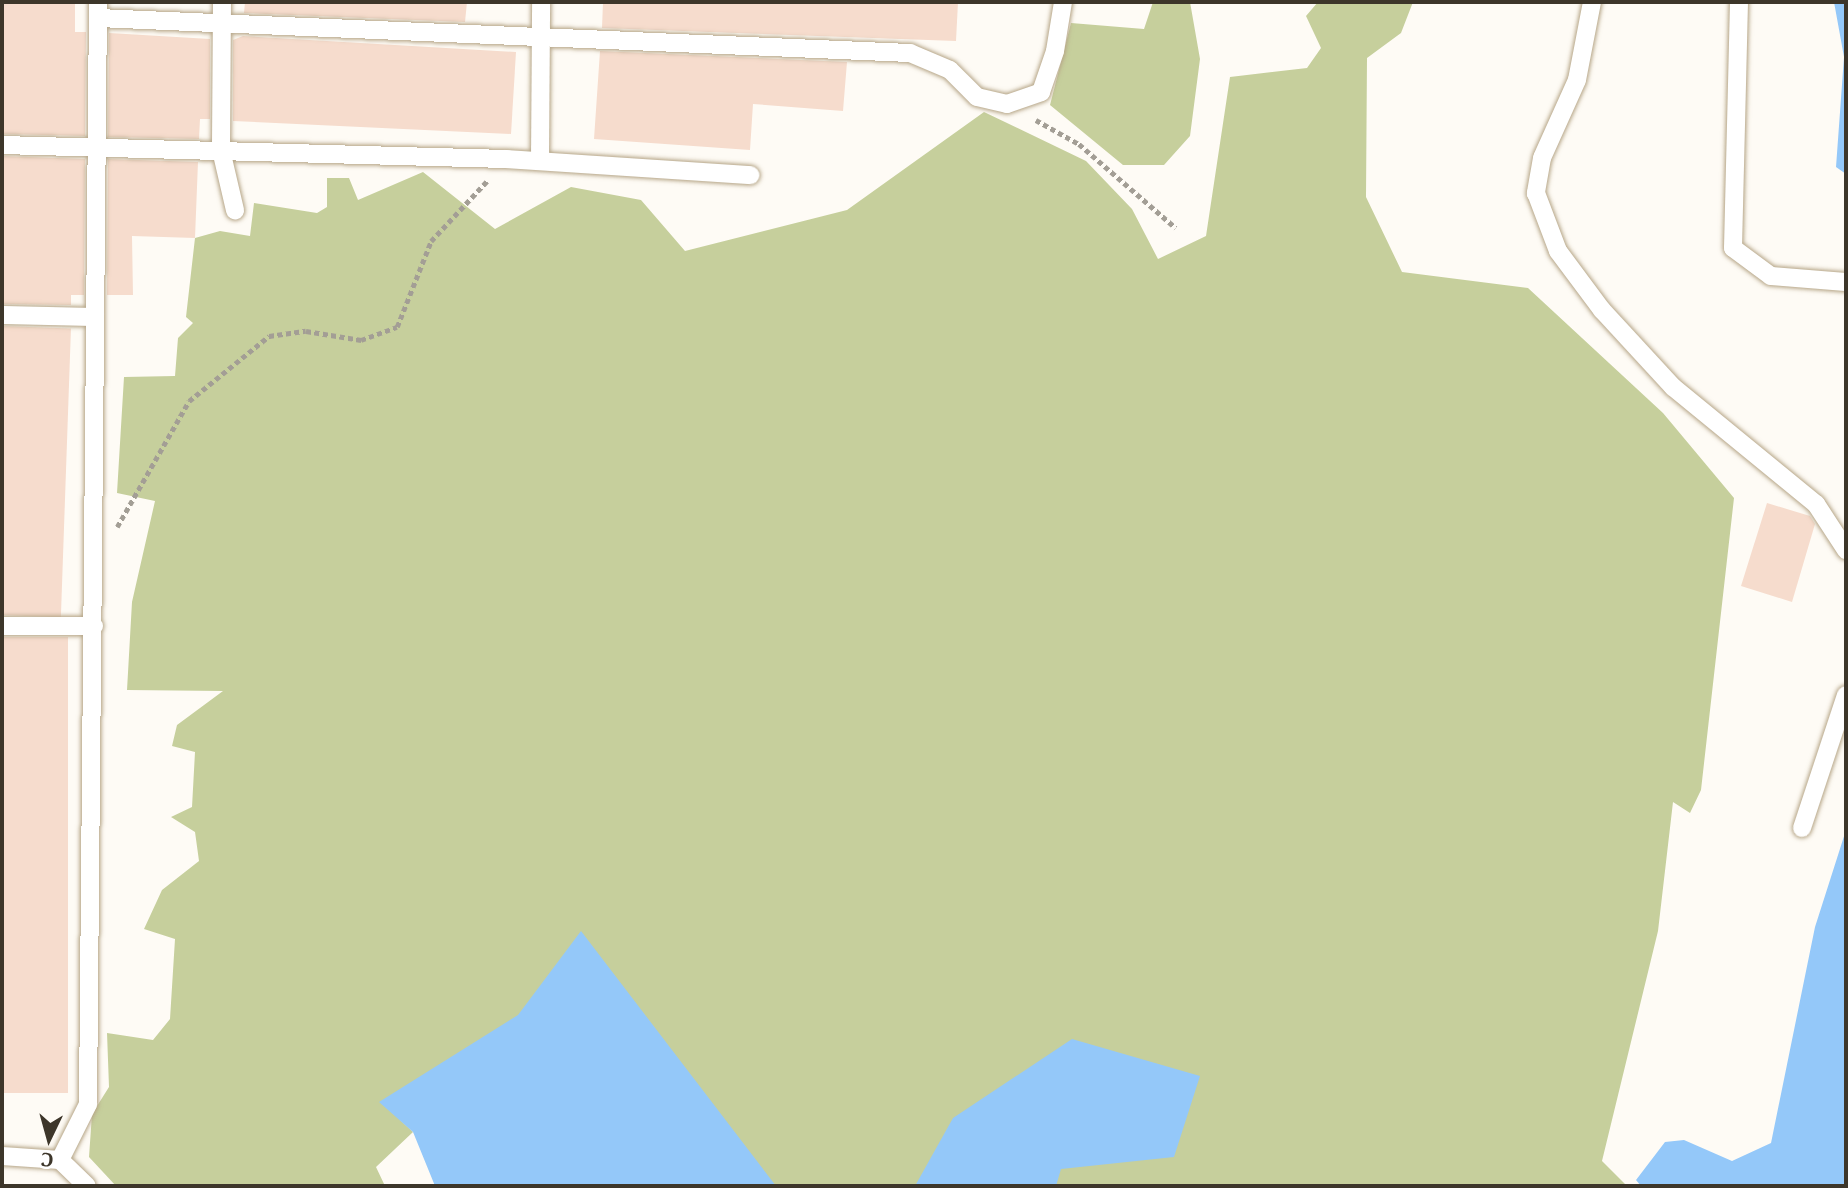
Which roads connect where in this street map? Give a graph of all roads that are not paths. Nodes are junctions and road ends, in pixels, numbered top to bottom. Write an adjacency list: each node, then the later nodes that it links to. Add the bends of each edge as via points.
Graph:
1 (222, 2): 7 (lane)
2 (541, 2): 8 (lane)
3 (1063, 2): 8 (lane, via 1055,51 1041,92 1007,104 977,97 950,70 910,53)
4 (1592, 2): 18 (lane, via 1577,80 1542,158 1536,193 1558,251 1602,310 1673,387 1816,504)
5 (1739, 2): 15 (lane, via 1733,248 1771,275)
6 (98, 10): 7 (lane); 10 (lane)
7 (222, 25): 8 (lane); 11 (lane)
8 (537, 40): 12 (lane)
9 (2, 145): 10 (lane)
10 (97, 146): 11 (lane); 17 (lane)
11 (221, 150): 12 (lane); 14 (lane)
12 (540, 161): 13 (lane)
13 (750, 175)
14 (234, 210)
15 (1846, 282)
16 (2, 315): 17 (lane)
17 (95, 317): 20 (lane)
18 (1846, 550)
19 (2, 626): 20 (lane)
20 (94, 626): 24 (lane, via 88,1104)
21 (1846, 695): 22 (lane)
22 (1802, 828)
23 (2, 1156): 24 (lane)
24 (60, 1160): 25 (lane)
25 (87, 1186)

